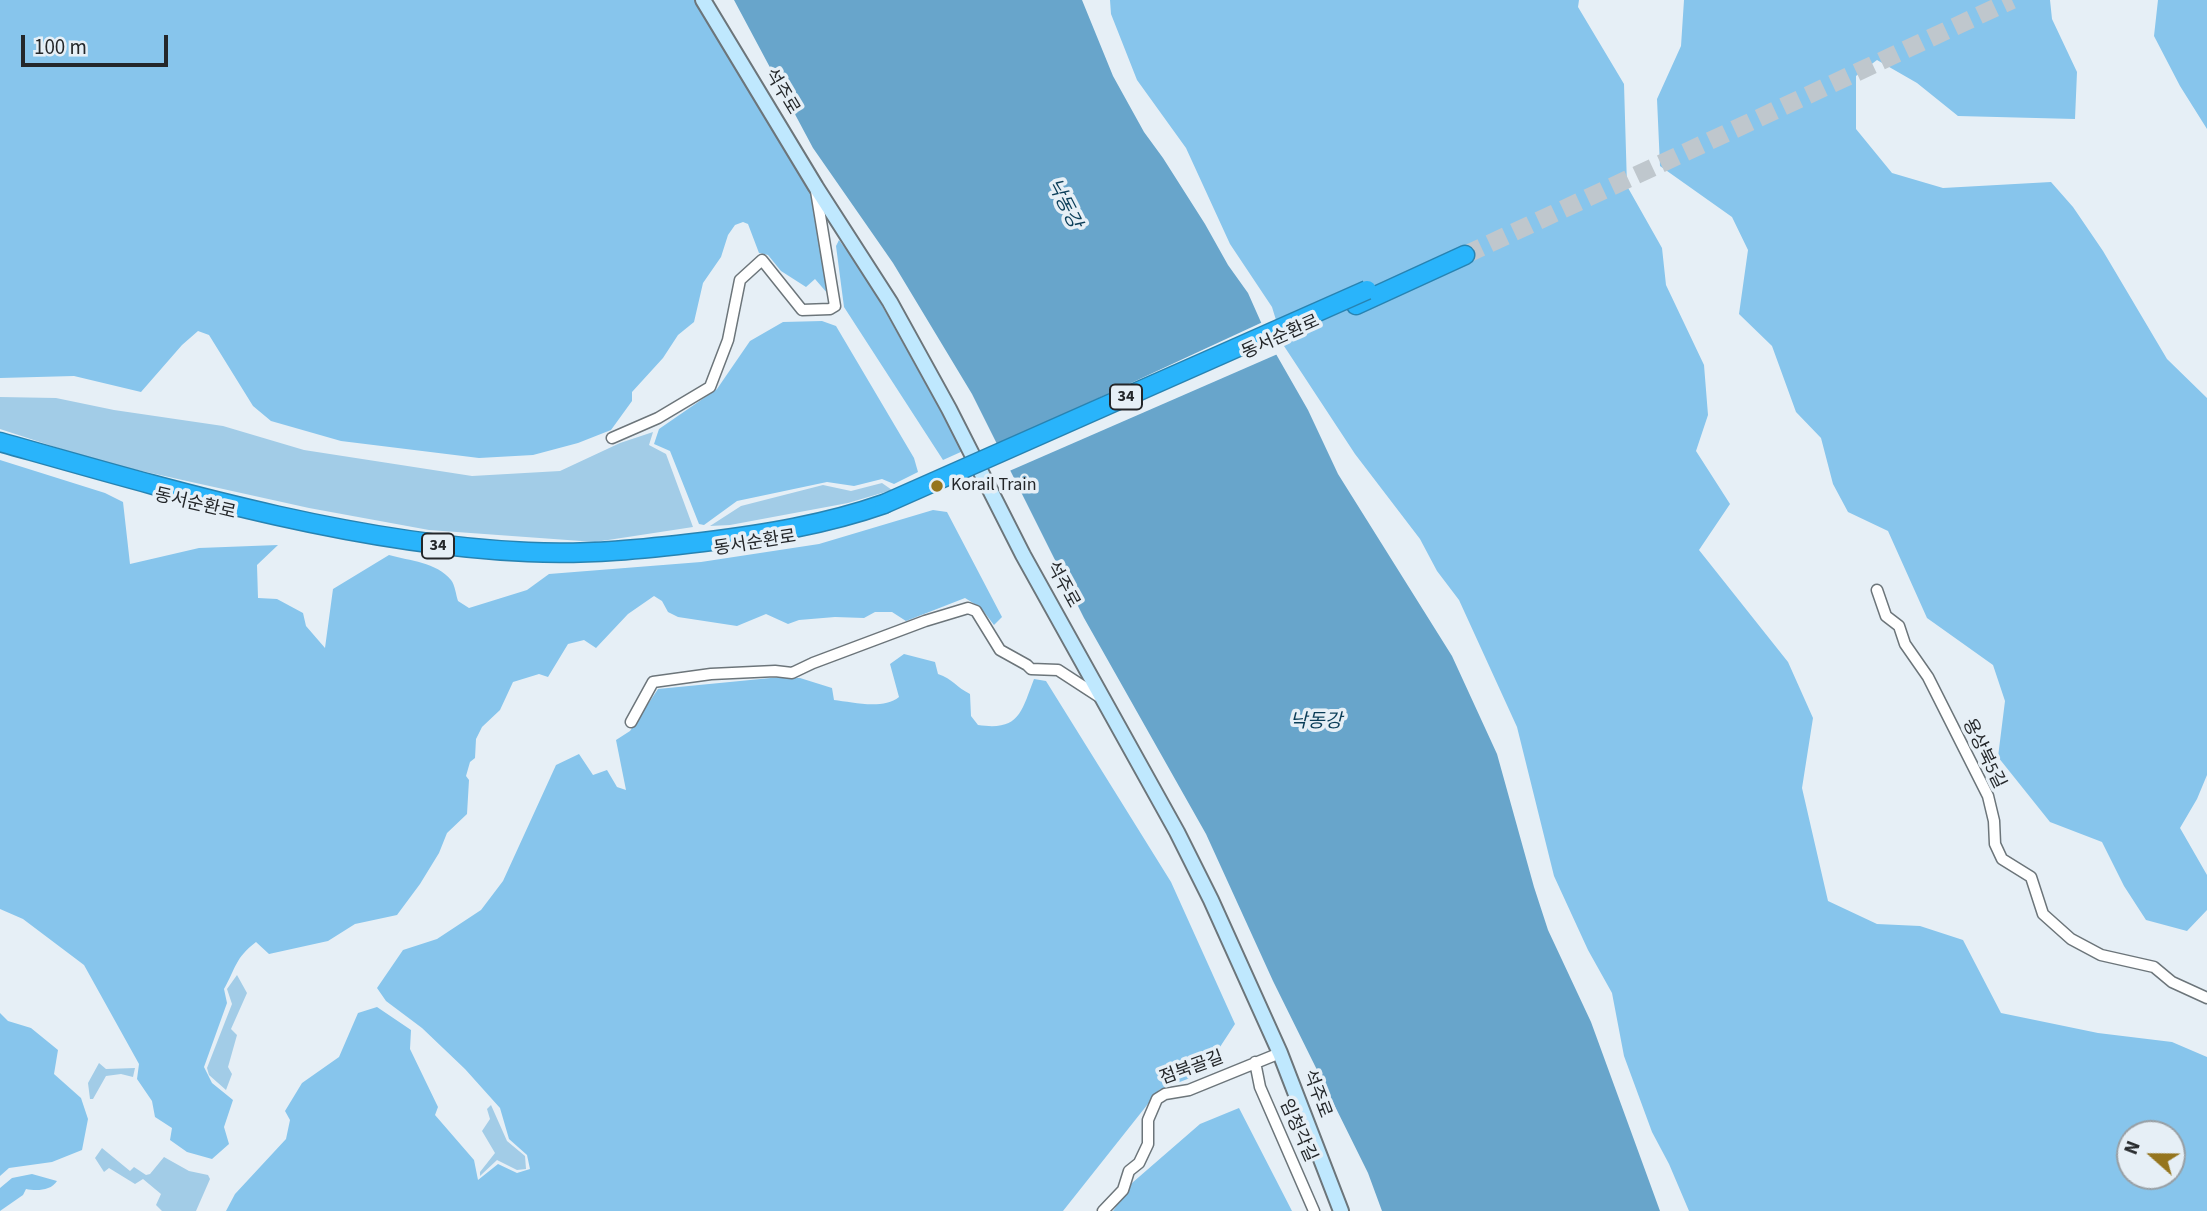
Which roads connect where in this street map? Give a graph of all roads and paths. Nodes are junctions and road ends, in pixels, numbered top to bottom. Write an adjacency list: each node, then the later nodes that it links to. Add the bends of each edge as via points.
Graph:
1 (703, 0): 2 (street, 석주로)
2 (816, 187): 3 (street, via 835,306 802,310 762,260 740,280 728,340 710,387); 8 (street, 석주로, via 890,302)
3 (612, 438)
4 (0, 442): 6 (highway, 동서순환로 / 34, via 149,484 344,529 438,545 622,552 763,534)
5 (0, 452): 6 (highway, 동서순환로 / 34, via 154,495 348,540 443,556 535,564 626,563 770,543 835,530)
6 (884, 510): 6 (highway, 동서순환로 / 34, bridge, via 1367,290 1462,251 1356,305)
7 (1877, 590): 10 (street, 용상북5길, via 1886,616 1899,626 1905,644 1928,677 1988,796 2002,859 2031,877 2043,914 2071,939 2101,955 2154,967 2172,982)
8 (1102, 698): 9 (street, via 1058,670 1031,669 1000,650 976,611 968,608 792,673 711,674 653,682); 11 (street, 석주로, via 1177,832)
9 (631, 722)
10 (2207, 998)
11 (1280, 1053): 12 (street, 점북골길); 15 (street, 석주로)
12 (1255, 1062): 13 (street, 점북골길, via 1157,1099 1151,1107 1148,1144 1139,1163); 14 (street, 임청각길, via 1260,1087)
13 (1103, 1211)
14 (1314, 1211)
15 (1341, 1211)

